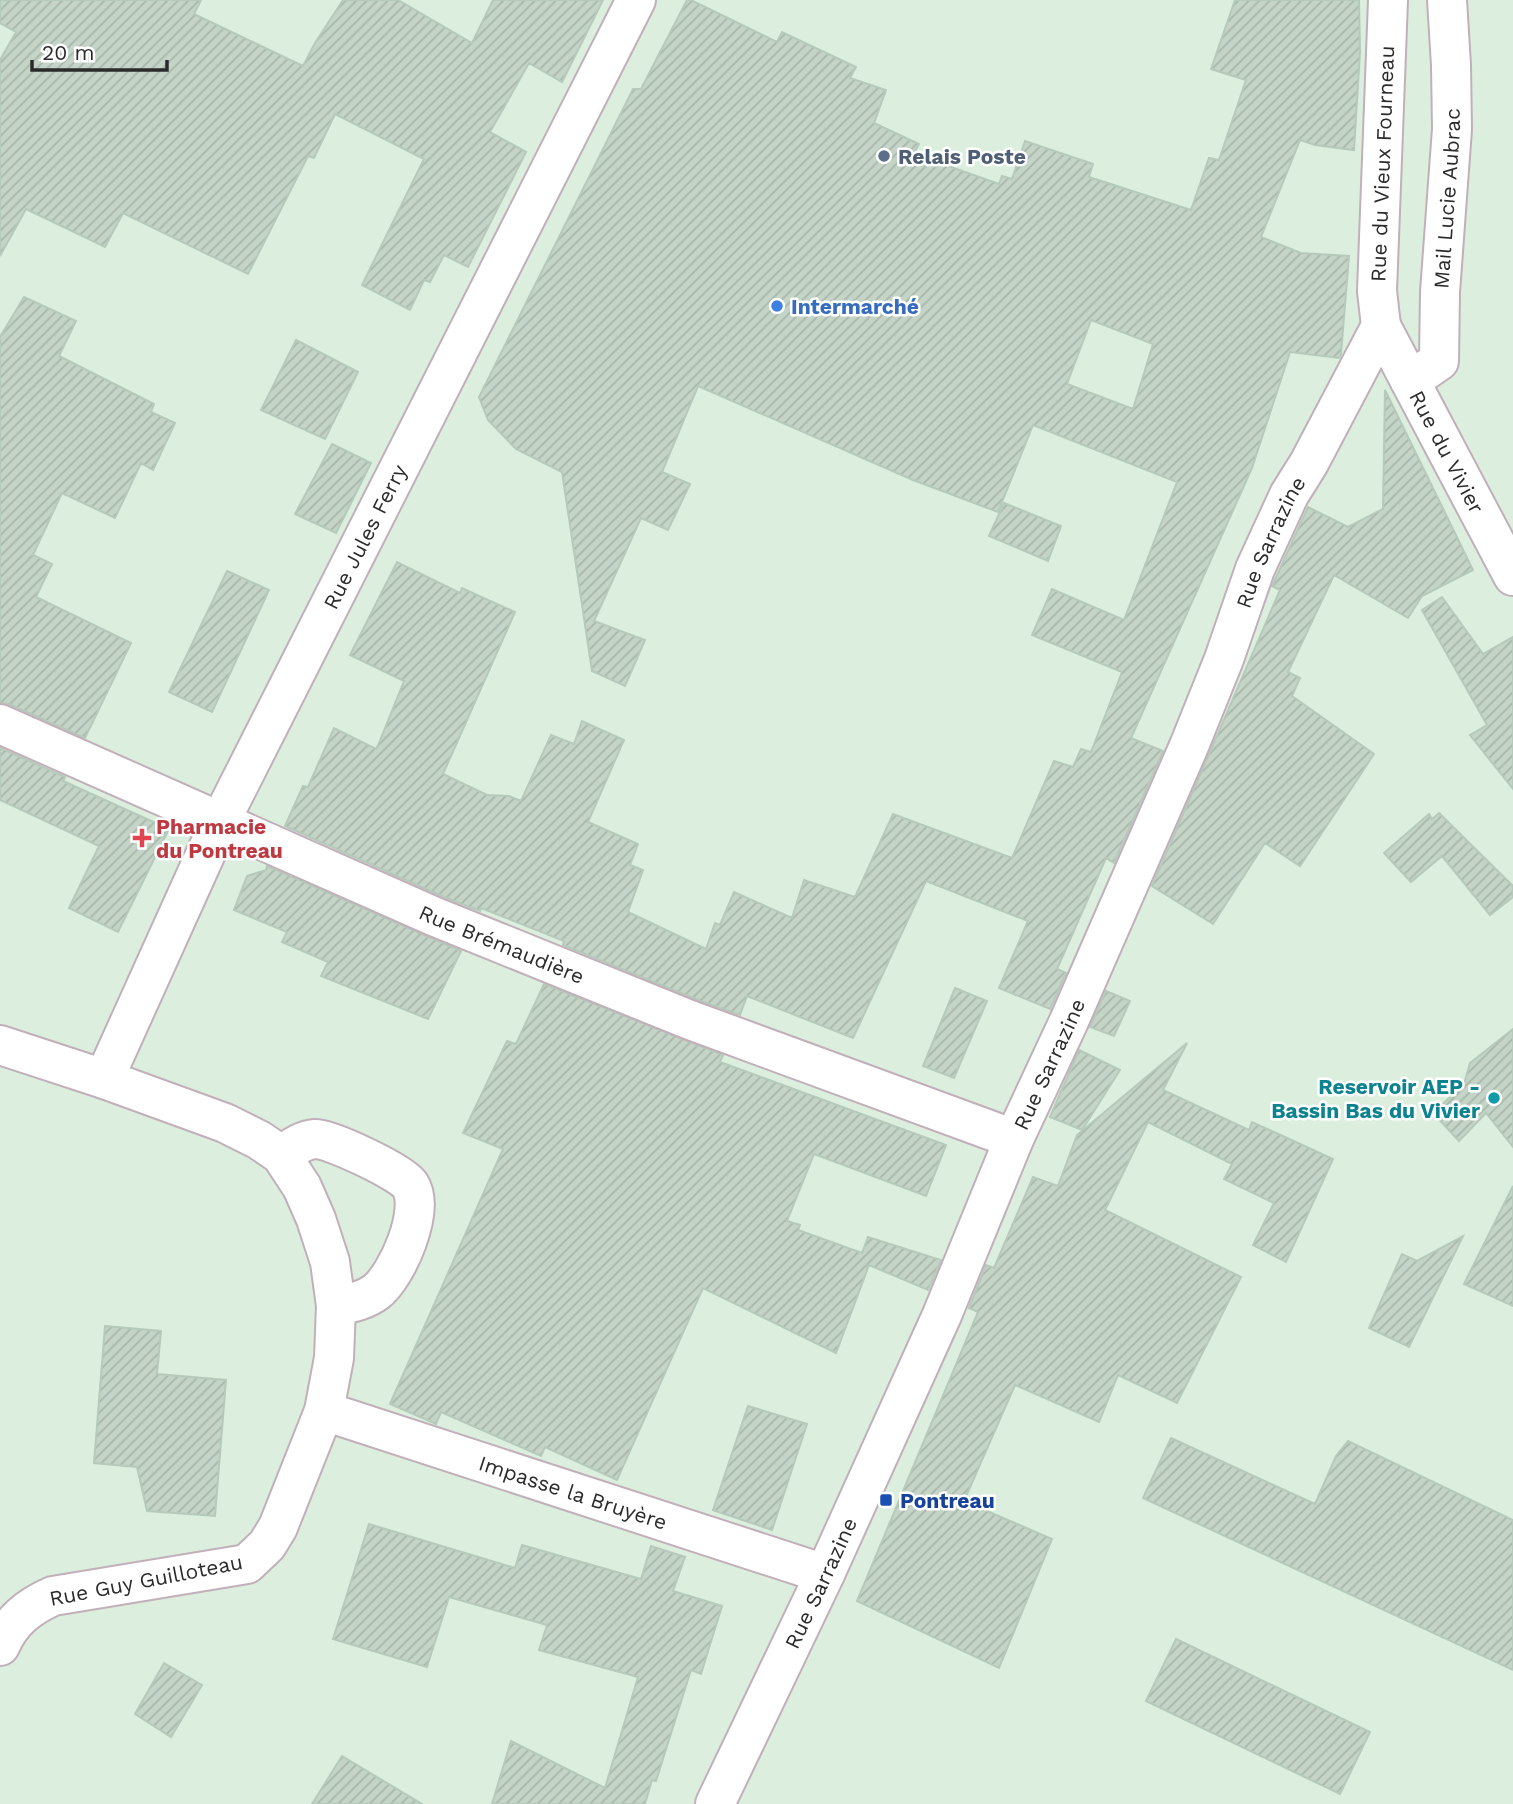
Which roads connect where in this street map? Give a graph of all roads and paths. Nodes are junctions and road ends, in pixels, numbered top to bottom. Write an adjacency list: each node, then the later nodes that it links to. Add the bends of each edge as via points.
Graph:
1 (636, 0): 8 (street, Rue Jules Ferry)
2 (1388, 0): 4 (street, Rue du Vieux Fourneau, via 1377,291)
3 (1447, 0): 5 (street, Mail Lucie Aubrac, via 1452,129 1440,292 1440,360)
4 (1381, 326): 5 (street, Rue du Vivier); 11 (street, Rue Sarrazine, via 1289,495 1255,569 1189,746)
5 (1410, 381): 6 (street, Rue du Vivier)
6 (1513, 576)
7 (0, 723): 8 (street, Rue Brémaudière)
8 (220, 822): 10 (street, Rue Jules Ferry); 11 (street, Rue Brémaudière, via 433,916 690,1020)
9 (0, 1045): 10 (street, Rue Guy Guilloteau)
10 (104, 1079): 12 (street, Rue Guy Guilloteau, via 225,1123)
11 (1014, 1139): 15 (street, Rue Sarrazine, via 942,1315)
12 (281, 1155): 13 (street, Rue Guy Guilloteau, via 316,1219 330,1262); 13 (street, via 300,1143 331,1141 400,1175 411,1186 416,1214 388,1281 364,1300)
13 (336, 1306): 14 (street, Rue Guy Guilloteau, via 334,1358)
14 (324, 1411): 15 (street, Impasse la Bruyère); 16 (street, Rue Guy Guilloteau, via 278,1527 247,1564 53,1596 17,1618)
15 (825, 1574): 17 (street, Rue Sarrazine)
16 (0, 1646)
17 (715, 1804)

